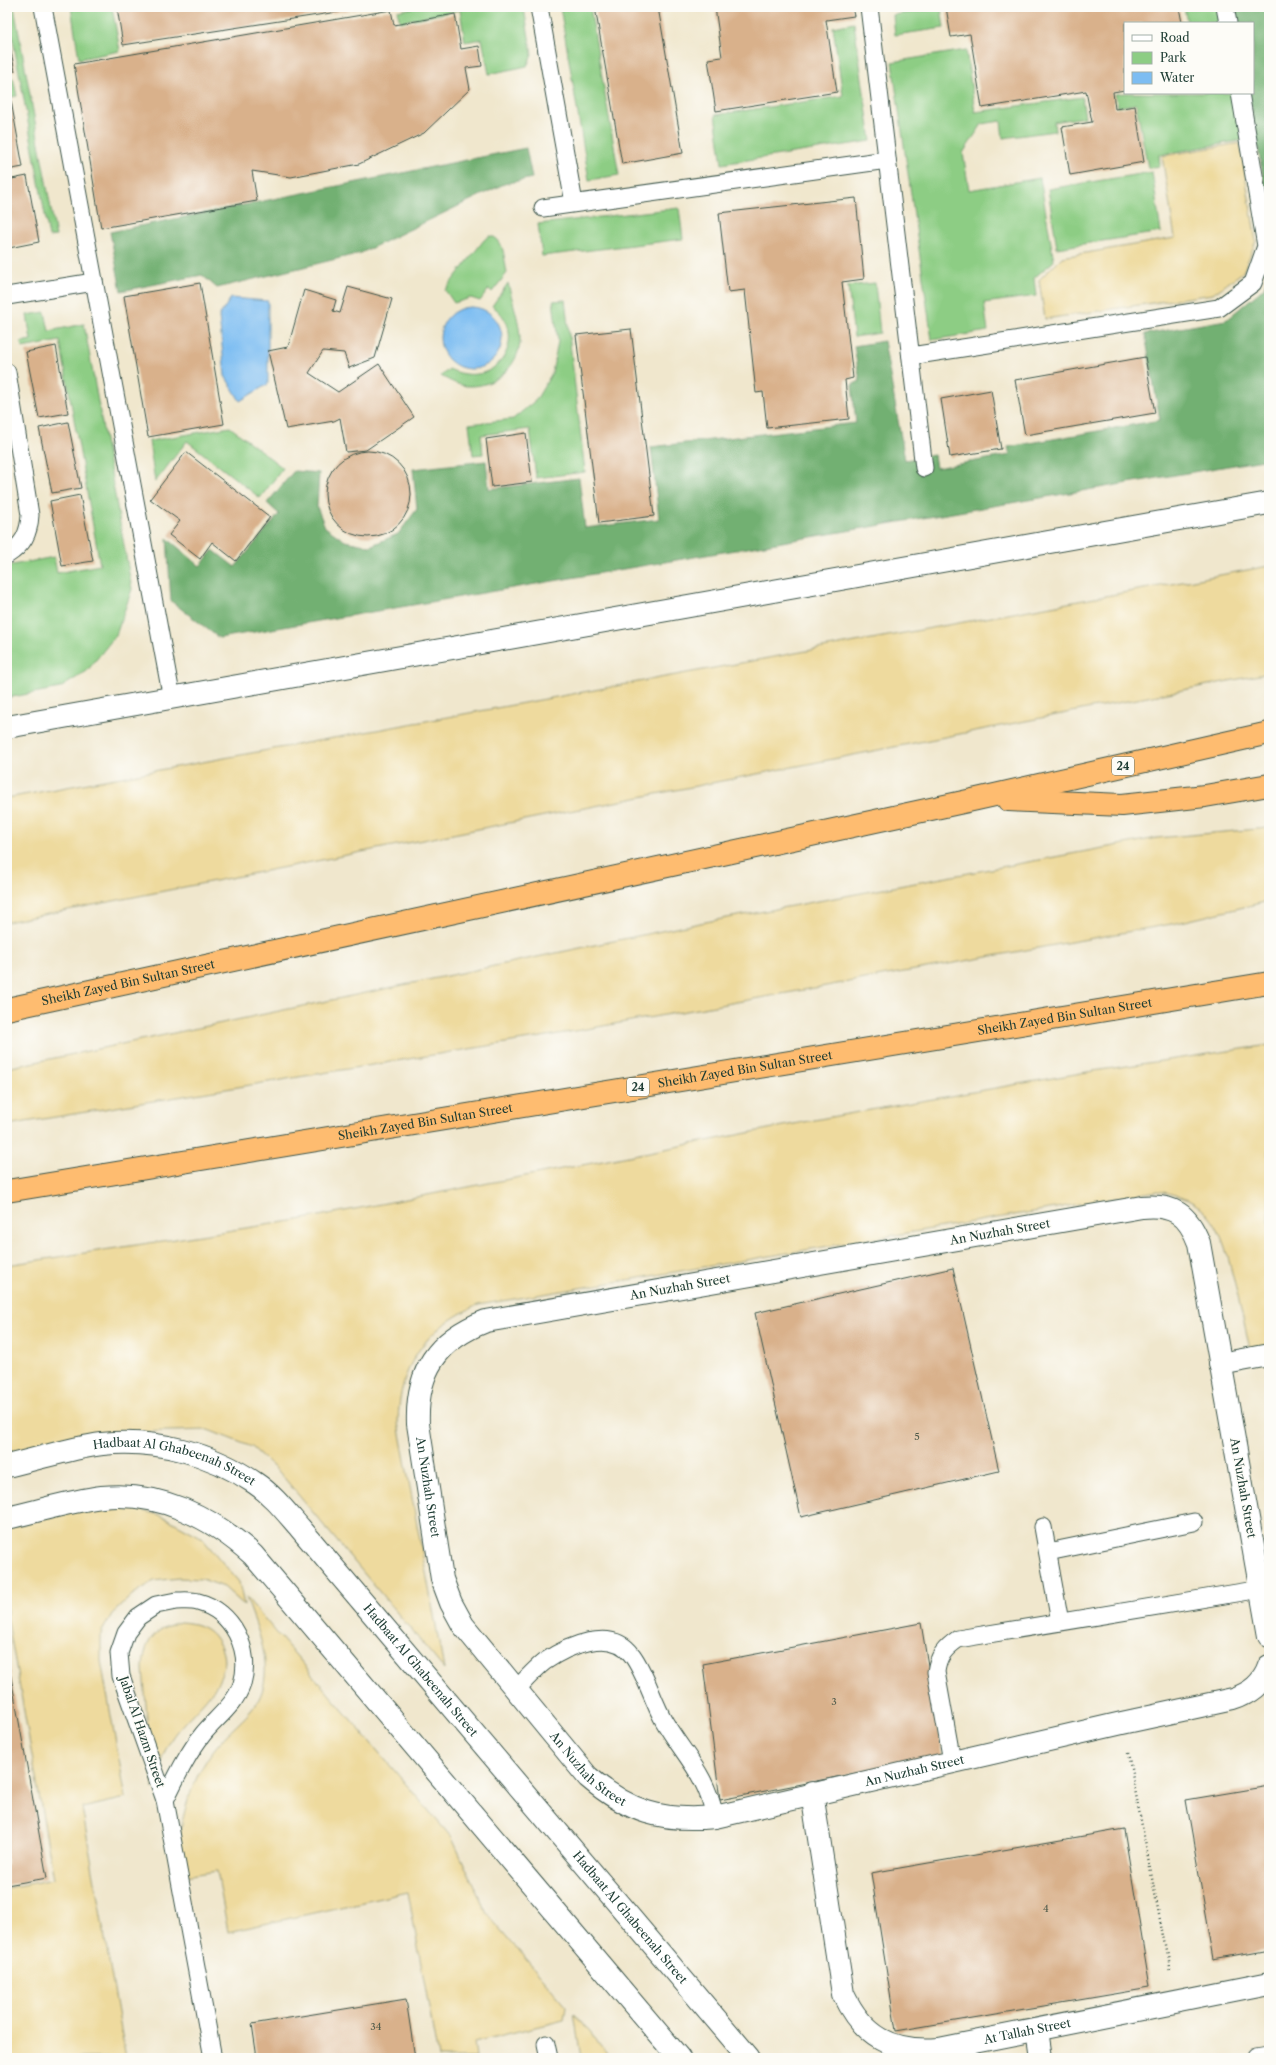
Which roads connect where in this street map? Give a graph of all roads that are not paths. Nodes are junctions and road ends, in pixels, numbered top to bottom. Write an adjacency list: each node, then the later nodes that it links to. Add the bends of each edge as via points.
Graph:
1 (43, 7): 10 (lane)
2 (539, 7): 8 (lane)
3 (869, 7): 7 (lane)
4 (1225, 7): 5 (lane)
5 (1228, 22)
6 (1240, 94): 12 (lane, via 1266,246 1253,283 1219,308)
7 (887, 160): 8 (lane); 12 (lane)
8 (574, 204): 9 (lane)
9 (543, 208)
10 (94, 282): 11 (lane); 17 (lane)
11 (7, 296)
12 (911, 356): 14 (lane)
13 (7, 372): 16 (lane, via 30,515 25,539 17,549)
14 (924, 468)
15 (1269, 503): 17 (street)
16 (7, 555)
17 (172, 699): 18 (street)
18 (7, 727)
19 (1269, 733): 21 (highway, Sheikh Zayed Bin Sultan Street / 24)
20 (1269, 785): 21 (highway, Sheikh Zayed Bin Sultan Street / 24, via 1206,796 1122,805)
21 (977, 799): 23 (highway, Sheikh Zayed Bin Sultan Street / 24)
22 (1269, 983): 24 (highway, Sheikh Zayed Bin Sultan Street / 24)
23 (7, 1009)
24 (7, 1191)
25 (1269, 1355): 26 (street)
26 (1220, 1364): 32 (street, An Nuzhah Street); 36 (street, An Nuzhah Street, via 1199,1244 1194,1230 1184,1217 1172,1209 1157,1206 486,1321 468,1328 438,1351 427,1367 417,1405 418,1424 442,1579 450,1603 463,1625)
27 (7, 1466): 46 (street, Hadbaat Al Ghabeenah Street, via 102,1444 134,1443 167,1446 198,1454 229,1467 256,1484 280,1504)
28 (7, 1518): 45 (street, via 76,1501 103,1497 131,1498 158,1501 185,1509 233,1537 253,1555)
29 (1194, 1522): 31 (lane)
30 (1043, 1528): 31 (lane)
31 (1048, 1552): 33 (lane)
32 (1261, 1588): 33 (lane); 34 (street, An Nuzhah Street)
33 (1060, 1622): 37 (lane, via 967,1636 958,1639 942,1652 937,1661 936,1682)
34 (1269, 1636)
35 (1269, 1666): 37 (street, An Nuzhah Street, via 1258,1685 1247,1694 1232,1699)
36 (516, 1690): 40 (street, An Nuzhah Street, via 588,1777 609,1795 660,1816 688,1819); 40 (lane, via 545,1662 581,1644 601,1640 613,1641 624,1646 638,1665 664,1720 706,1785)
37 (952, 1762): 38 (street, An Nuzhah Street)
38 (812, 1793): 40 (street, An Nuzhah Street); 42 (street, At Tallah Street, via 843,1994 851,2012 864,2028 881,2040 919,2051)
39 (165, 1800): 39 (lane, Jabal Al Hazm Street, via 186,1758 203,1734 231,1703 242,1685 245,1664 242,1644 232,1625 216,1610 198,1602 176,1600 156,1605 138,1617 126,1633 119,1653 121,1676); 44 (lane, Jabal Al Hazm Street)
40 (715, 1817)
41 (1269, 1983): 42 (street, At Tallah Street)
42 (1036, 2030): 47 (street)
43 (1269, 2056): 48 (lane)
44 (213, 2058)
45 (679, 2058)
46 (749, 2058)
47 (1040, 2058)
48 (1257, 2058)

